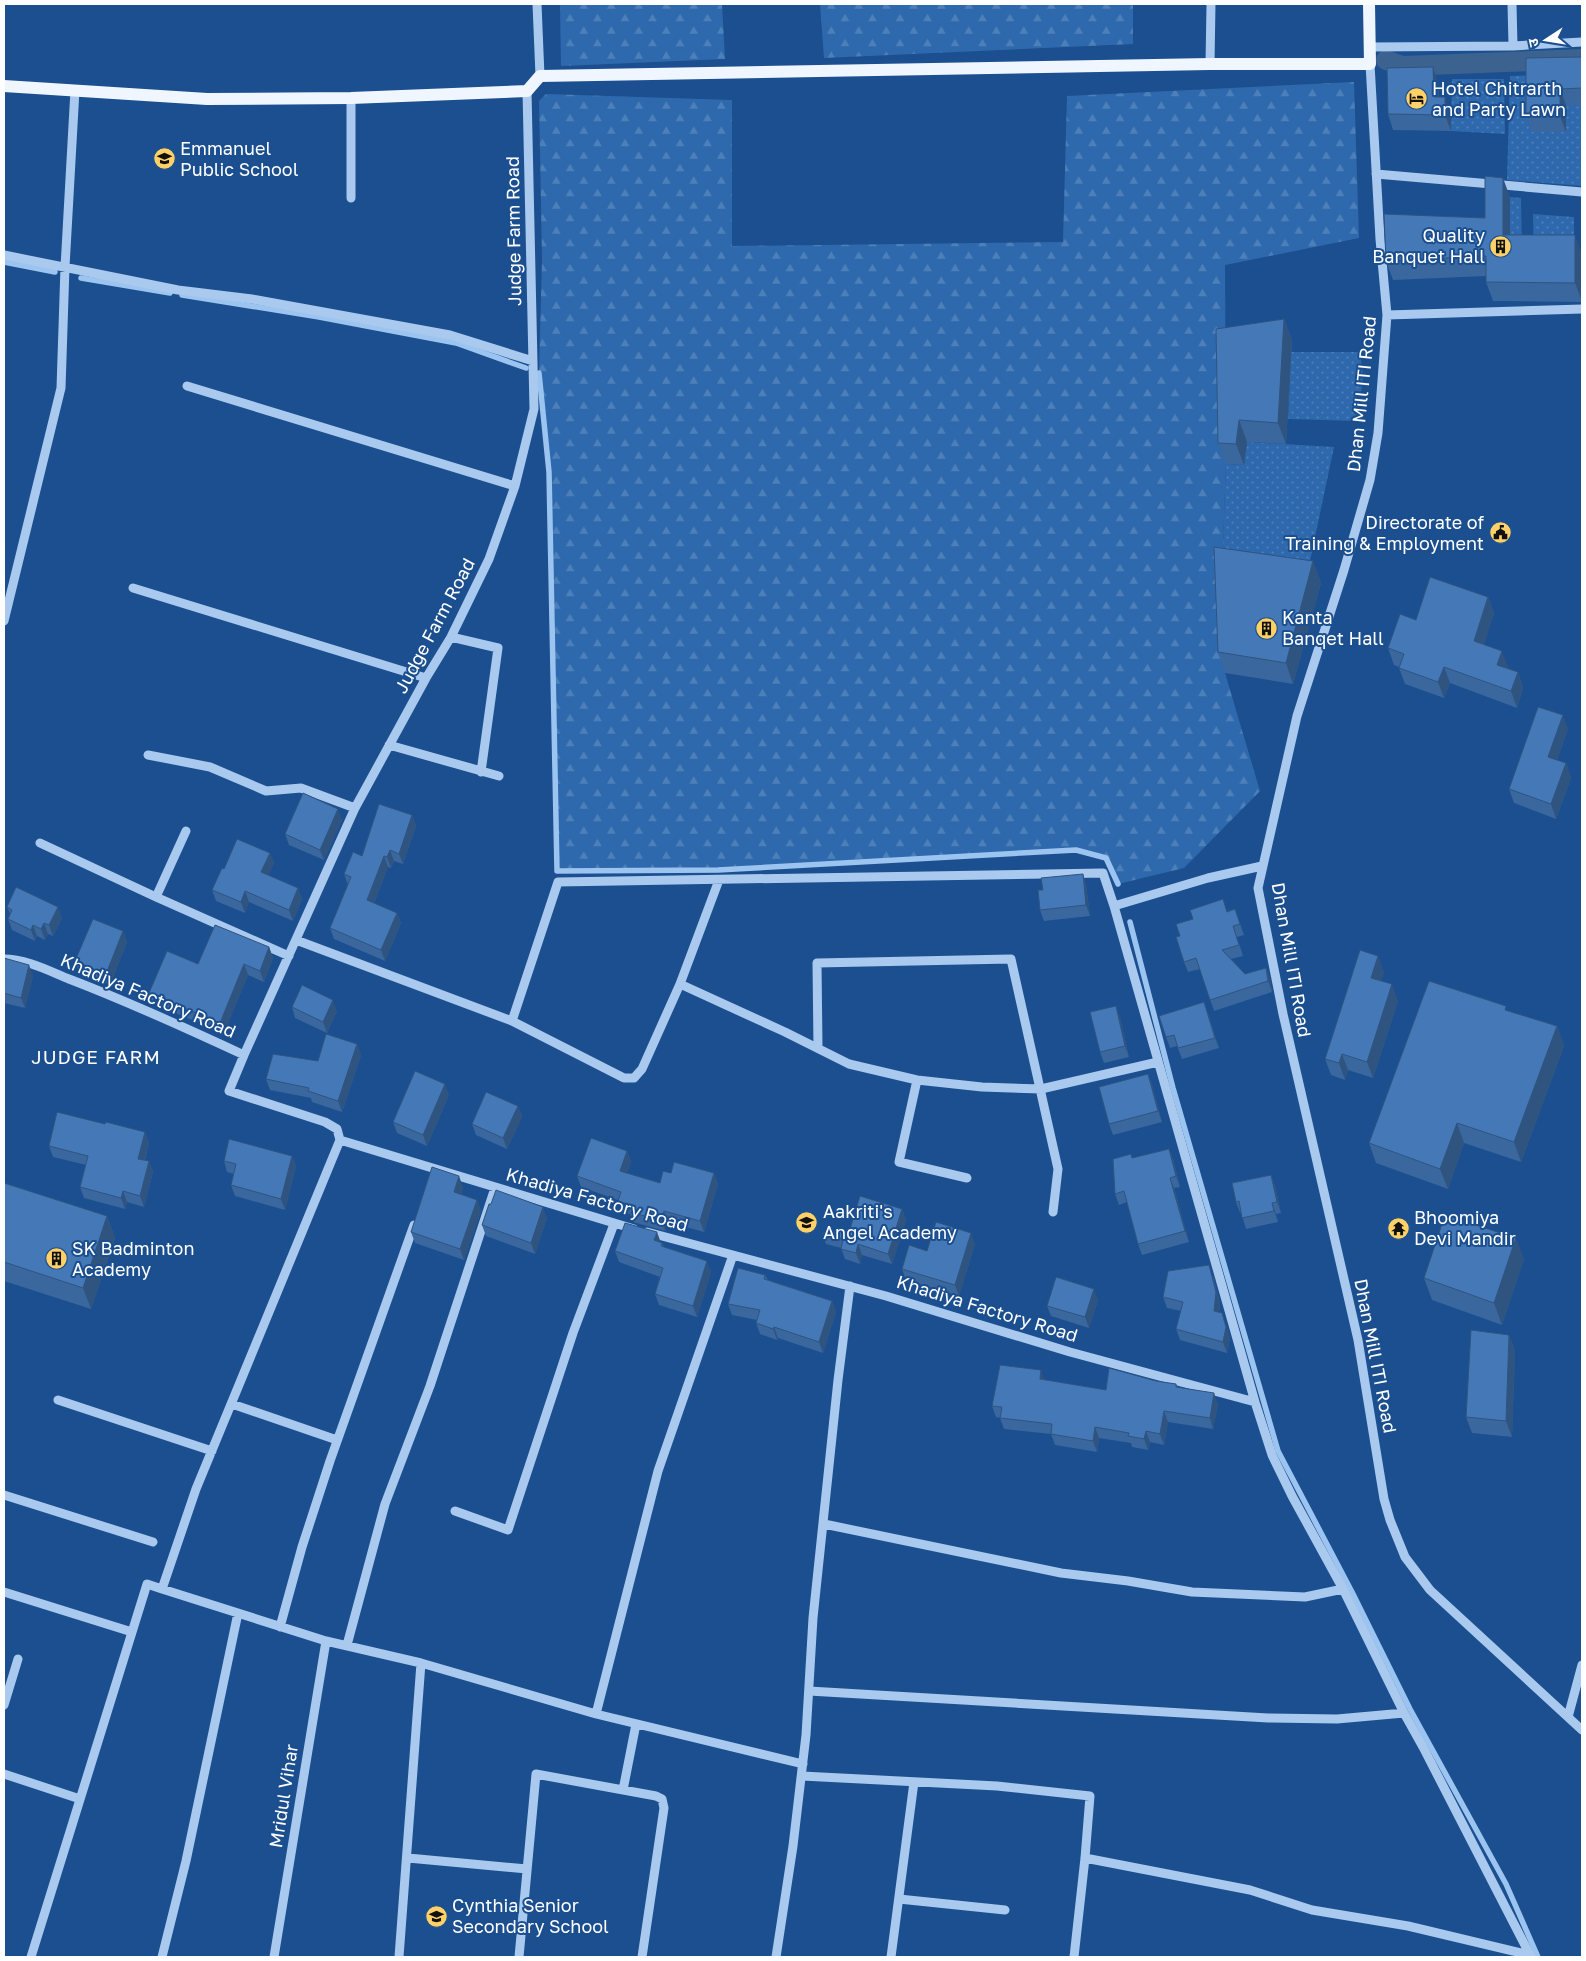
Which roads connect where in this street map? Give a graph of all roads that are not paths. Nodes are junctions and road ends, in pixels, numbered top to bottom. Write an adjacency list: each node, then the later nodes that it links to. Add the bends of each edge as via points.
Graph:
1 (537, 4): 10 (street)
2 (1212, 4): 8 (street)
3 (1369, 4): 7 (main road)
4 (1512, 4): 6 (street)
5 (1582, 42): 6 (street)
6 (1513, 46): 7 (street)
7 (1369, 47): 9 (main road)
8 (1210, 64): 9 (main road); 10 (main road)
9 (1370, 64): 15 (street, Dhan Mill ITI Road)
10 (540, 76): 13 (main road)
11 (4, 86): 12 (main road)
12 (75, 90): 14 (main road, via 207,99); 19 (street)
13 (527, 91): 14 (main road); 22 (street, Judge Farm Road)
14 (351, 98): 17 (street)
15 (1376, 174): 16 (street); 21 (street, Dhan Mill ITI Road)
16 (1582, 192)
17 (351, 198)
18 (4, 255): 19 (street)
19 (65, 267): 22 (street, via 178,290 252,299 450,335); 26 (street, via 61,388)
20 (1582, 308): 21 (street)
21 (1387, 315): 36 (street, Dhan Mill ITI Road, via 1378,433 1370,480 1297,716)
22 (533, 361): 24 (street, Judge Farm Road, via 534,409)
23 (187, 386): 24 (street)
24 (515, 486): 27 (street, Judge Farm Road, via 489,559)
25 (133, 588): 28 (street)
26 (4, 621)
27 (451, 637): 28 (street, Judge Farm Road); 31 (street, via 498,648)
28 (426, 678): 29 (street, Judge Farm Road)
29 (389, 745): 31 (street); 33 (street, Judge Farm Road)
30 (148, 755): 33 (street, via 210,767 266,791 301,788)
31 (481, 772): 32 (street)
32 (499, 776)
33 (355, 808): 40 (street, Judge Farm Road)
34 (186, 831): 38 (street)
35 (40, 843): 38 (street)
36 (1262, 866): 39 (street, via 1208,878); 82 (street, Dhan Mill ITI Road, via 1258,888 1283,1014 1358,1340 1390,1520 1405,1557 1430,1590)
37 (719, 880): 39 (street, via 1103,872); 43 (street); 44 (street, via 558,882)
38 (156, 897): 41 (street)
39 (1114, 906): 47 (street)
40 (296, 940): 41 (street, Judge Farm Road); 44 (street)
41 (289, 956): 46 (street, Judge Farm Road)
42 (4, 959): 46 (street, Khadiya Factory Road, via 30,964 102,992)
43 (680, 984): 44 (street, via 642,1069 634,1078 624,1078); 45 (street)
44 (512, 1021)
45 (818, 1048): 48 (street, via 849,1064); 49 (street, via 817,963 1011,959)
46 (244, 1055): 50 (street, Khadiya Factory Road, via 228,1091 325,1122 337,1129)
47 (1158, 1062): 49 (street); 59 (street)
48 (916, 1080): 49 (street); 51 (street, via 899,1162)
49 (1041, 1089): 53 (street, via 1058,1169)
50 (340, 1140): 52 (street, Khadiya Factory Road, via 431,1173); 60 (street)
51 (967, 1178)
52 (496, 1188): 55 (street, Khadiya Factory Road); 74 (street, via 430,1386 384,1504)
53 (1053, 1212)
54 (418, 1214): 61 (street)
55 (614, 1224): 56 (street, Khadiya Factory Road); 64 (street, via 573,1333 508,1530)
56 (733, 1255): 57 (street, Khadiya Factory Road); 81 (street, via 658,1471)
57 (850, 1286): 59 (street, Khadiya Factory Road, via 1070,1352); 65 (street)
58 (58, 1400): 62 (street)
59 (1255, 1402): 68 (street, via 1276,1463)
60 (232, 1404): 61 (street); 62 (street)
61 (337, 1440): 71 (street)
62 (212, 1451): 67 (street)
63 (4, 1495): 66 (street)
64 (455, 1511)
65 (824, 1524): 68 (street, via 1061,1573 1192,1592 1305,1597); 78 (street, via 813,1618)
66 (153, 1542)
67 (162, 1588): 70 (street); 72 (street, via 147,1584)
68 (1343, 1589): 80 (street)
69 (4, 1592): 72 (street)
70 (238, 1613): 71 (street); 98 (street, via 186,1861)
71 (280, 1627): 73 (street)
72 (132, 1632): 90 (street)
73 (326, 1641): 74 (street); 99 (street, Mridul Vihar)
74 (347, 1645): 76 (street)
75 (18, 1659): 79 (street)
76 (420, 1663): 81 (street); 91 (street)
77 (1582, 1665): 82 (street)
78 (809, 1691): 80 (street, via 1268,1718 1337,1719); 85 (street)
79 (4, 1705)
80 (1404, 1713): 96 (street)
81 (596, 1714): 83 (street)
82 (1568, 1716): 84 (street, Dhan Mill ITI Road)
83 (636, 1724): 85 (street); 89 (street)
84 (1582, 1730)
85 (803, 1764): 87 (street)
86 (4, 1774): 90 (street)
87 (802, 1776): 88 (street); 103 (street)
88 (914, 1782): 92 (street, via 997,1786 1090,1796); 94 (street)
89 (623, 1790): 93 (street, via 536,1774); 102 (street, via 656,1796 662,1799 664,1808)
90 (80, 1799): 97 (street)
91 (408, 1858): 93 (street); 100 (street)
92 (1086, 1858): 96 (street, via 1250,1890 1312,1910 1408,1926); 105 (street)
93 (527, 1869): 101 (street)
94 (899, 1900): 95 (street); 104 (street)
95 (1005, 1910)
96 (1531, 1956)
97 (31, 1957)
98 (162, 1957)
99 (274, 1957)
100 (399, 1957)
101 (519, 1957)
102 (642, 1957)
103 (776, 1957)
104 (891, 1957)
105 (1074, 1957)

